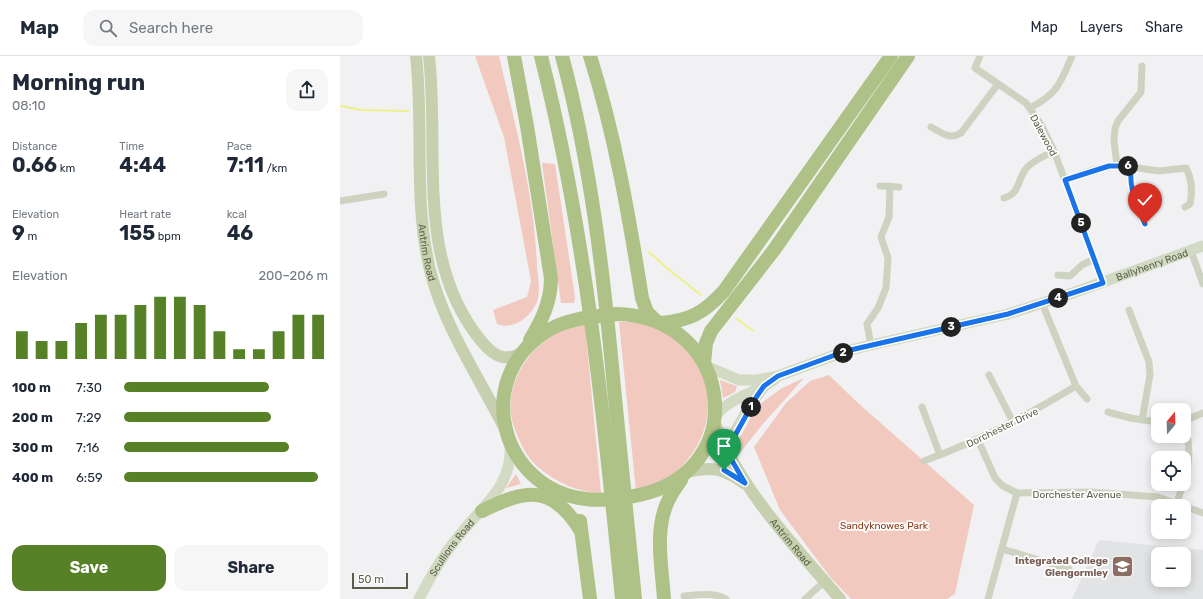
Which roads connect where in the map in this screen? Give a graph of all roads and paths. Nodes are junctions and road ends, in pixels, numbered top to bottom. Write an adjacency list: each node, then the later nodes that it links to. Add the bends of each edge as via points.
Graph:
1 (416, 56): 52 (main road, Antrim Road, via 422,213 430,270 448,320)
2 (429, 56): 37 (main road, Antrim Road, via 434,211 442,266 457,305 483,343 497,356 504,358 511,358)
3 (514, 56): 37 (highway, via 551,288 546,310)
4 (541, 56): 57 (highway, via 564,153)
5 (562, 56): 57 (highway, via 584,155 604,286 610,340)
6 (590, 56): 35 (highway, via 610,127 627,205 642,298 647,312)
7 (891, 56): 35 (highway, via 724,291 708,308 695,316)
8 (908, 56): 38 (highway, via 774,250 711,331 706,343)
9 (980, 56): 12 (street, Dalewood, via 975,68)
10 (1072, 56): 13 (street, via 1056,89 1047,99)
11 (1142, 66): 16 (street, via 1141,92 1118,120 1115,128)
12 (998, 84): 13 (street, Dalewood); 14 (street, via 961,133 955,137)
13 (1030, 108): 15 (street, Dalewood)
14 (931, 127)
15 (1054, 151): 18 (street, Dalewood); 23 (street, via 1026,168 1016,191)
16 (1117, 165): 17 (street); 18 (street)
17 (1131, 166): 25 (street, via 1159,171 1186,168 1191,177 1193,194 1190,204); 26 (street, via 1132,195)
18 (1065, 180): 29 (street, Dalewood)
19 (880, 186): 20 (street)
20 (890, 186): 21 (street); 36 (street, via 889,217 881,237 888,258 886,288 878,308 867,324)
21 (899, 187)
22 (384, 194): 24 (street)
23 (1004, 198)
24 (340, 201)
25 (1185, 207)
26 (1145, 224)
27 (1203, 246): 28 (main road, Ballyhenry Road)
28 (1191, 251): 31 (main road, Ballyhenry Road); 32 (street)
29 (1094, 259): 30 (street, via 1082,265 1070,276); 31 (street, Dalewood)
30 (1058, 275)
31 (1103, 283): 33 (main road, Ballyhenry Road)
32 (1203, 284)
33 (1042, 303): 36 (main road, Ballyhenry Road); 42 (street)
34 (1129, 310): 49 (street, via 1149,362 1150,375)
35 (658, 322): 37 (highway, via 617,314 572,321 545,333); 38 (highway, via 685,340)
36 (871, 345): 40 (main road, Ballyhenry Road, via 846,351)
37 (524, 351): 52 (highway, via 511,372 504,393 503,412)
38 (705, 365): 40 (main road, Ballyhenry Road, via 739,380); 48 (highway, via 715,398)
39 (989, 375): 51 (street)
40 (778, 376): 41 (main road, Ballyhenry Road)
41 (764, 386): 48 (main road, Ballyhenry Road, via 727,405); 54 (main road)
42 (1076, 386): 43 (street); 51 (street, Dorchester Drive)
43 (1087, 399)
44 (922, 407): 55 (street)
45 (1108, 412): 49 (street)
46 (1203, 413): 47 (street)
47 (1191, 418)
48 (714, 420): 54 (main road, Antrim Road); 58 (highway, via 703,451)
49 (1142, 420): 50 (street)
50 (1151, 421)
51 (1013, 422): 53 (street, Dorchester Drive)
52 (508, 438): 60 (highway, via 516,457 524,467 543,483); 63 (main road, Scullions Road, via 508,470)
53 (978, 440): 55 (street, Dorchester Drive); 61 (street, via 995,478 1003,486)
54 (727, 452): 59 (main road, Antrim Road)
55 (940, 455): 56 (street, Dorchester Drive)
56 (924, 461)
57 (615, 466): 66 (highway)
58 (685, 474): 59 (main road, Antrim Road, via 724,470); 60 (highway, via 663,488 631,496 596,500 573,497); 76 (highway, via 668,501 662,519 660,533)
59 (745, 483): 70 (main road, Antrim Road)
60 (560, 492): 63 (main road, Scullions Road, via 525,490 510,493); 67 (highway, via 575,504)
61 (1017, 493): 62 (street, Dorchester Avenue, via 1091,492); 68 (street)
62 (1166, 499)
63 (486, 507): 67 (highway, via 515,496 545,496 564,508); 72 (main road, Scullions Road, via 447,550)
64 (1191, 508): 65 (street, Dorchester Avenue)
65 (1203, 514)
66 (622, 527): 74 (highway); 75 (highway)
67 (581, 530): 73 (highway)
68 (1002, 550): 69 (street); 80 (street)
69 (1069, 569)
70 (824, 581): 78 (street); 79 (main road, Antrim Road)
71 (684, 596): 77 (street, via 707,595)
72 (419, 599)
73 (590, 599)
74 (622, 599)
75 (635, 599)
76 (664, 599)
77 (726, 599)
78 (805, 599)
79 (840, 599)
80 (988, 599)

